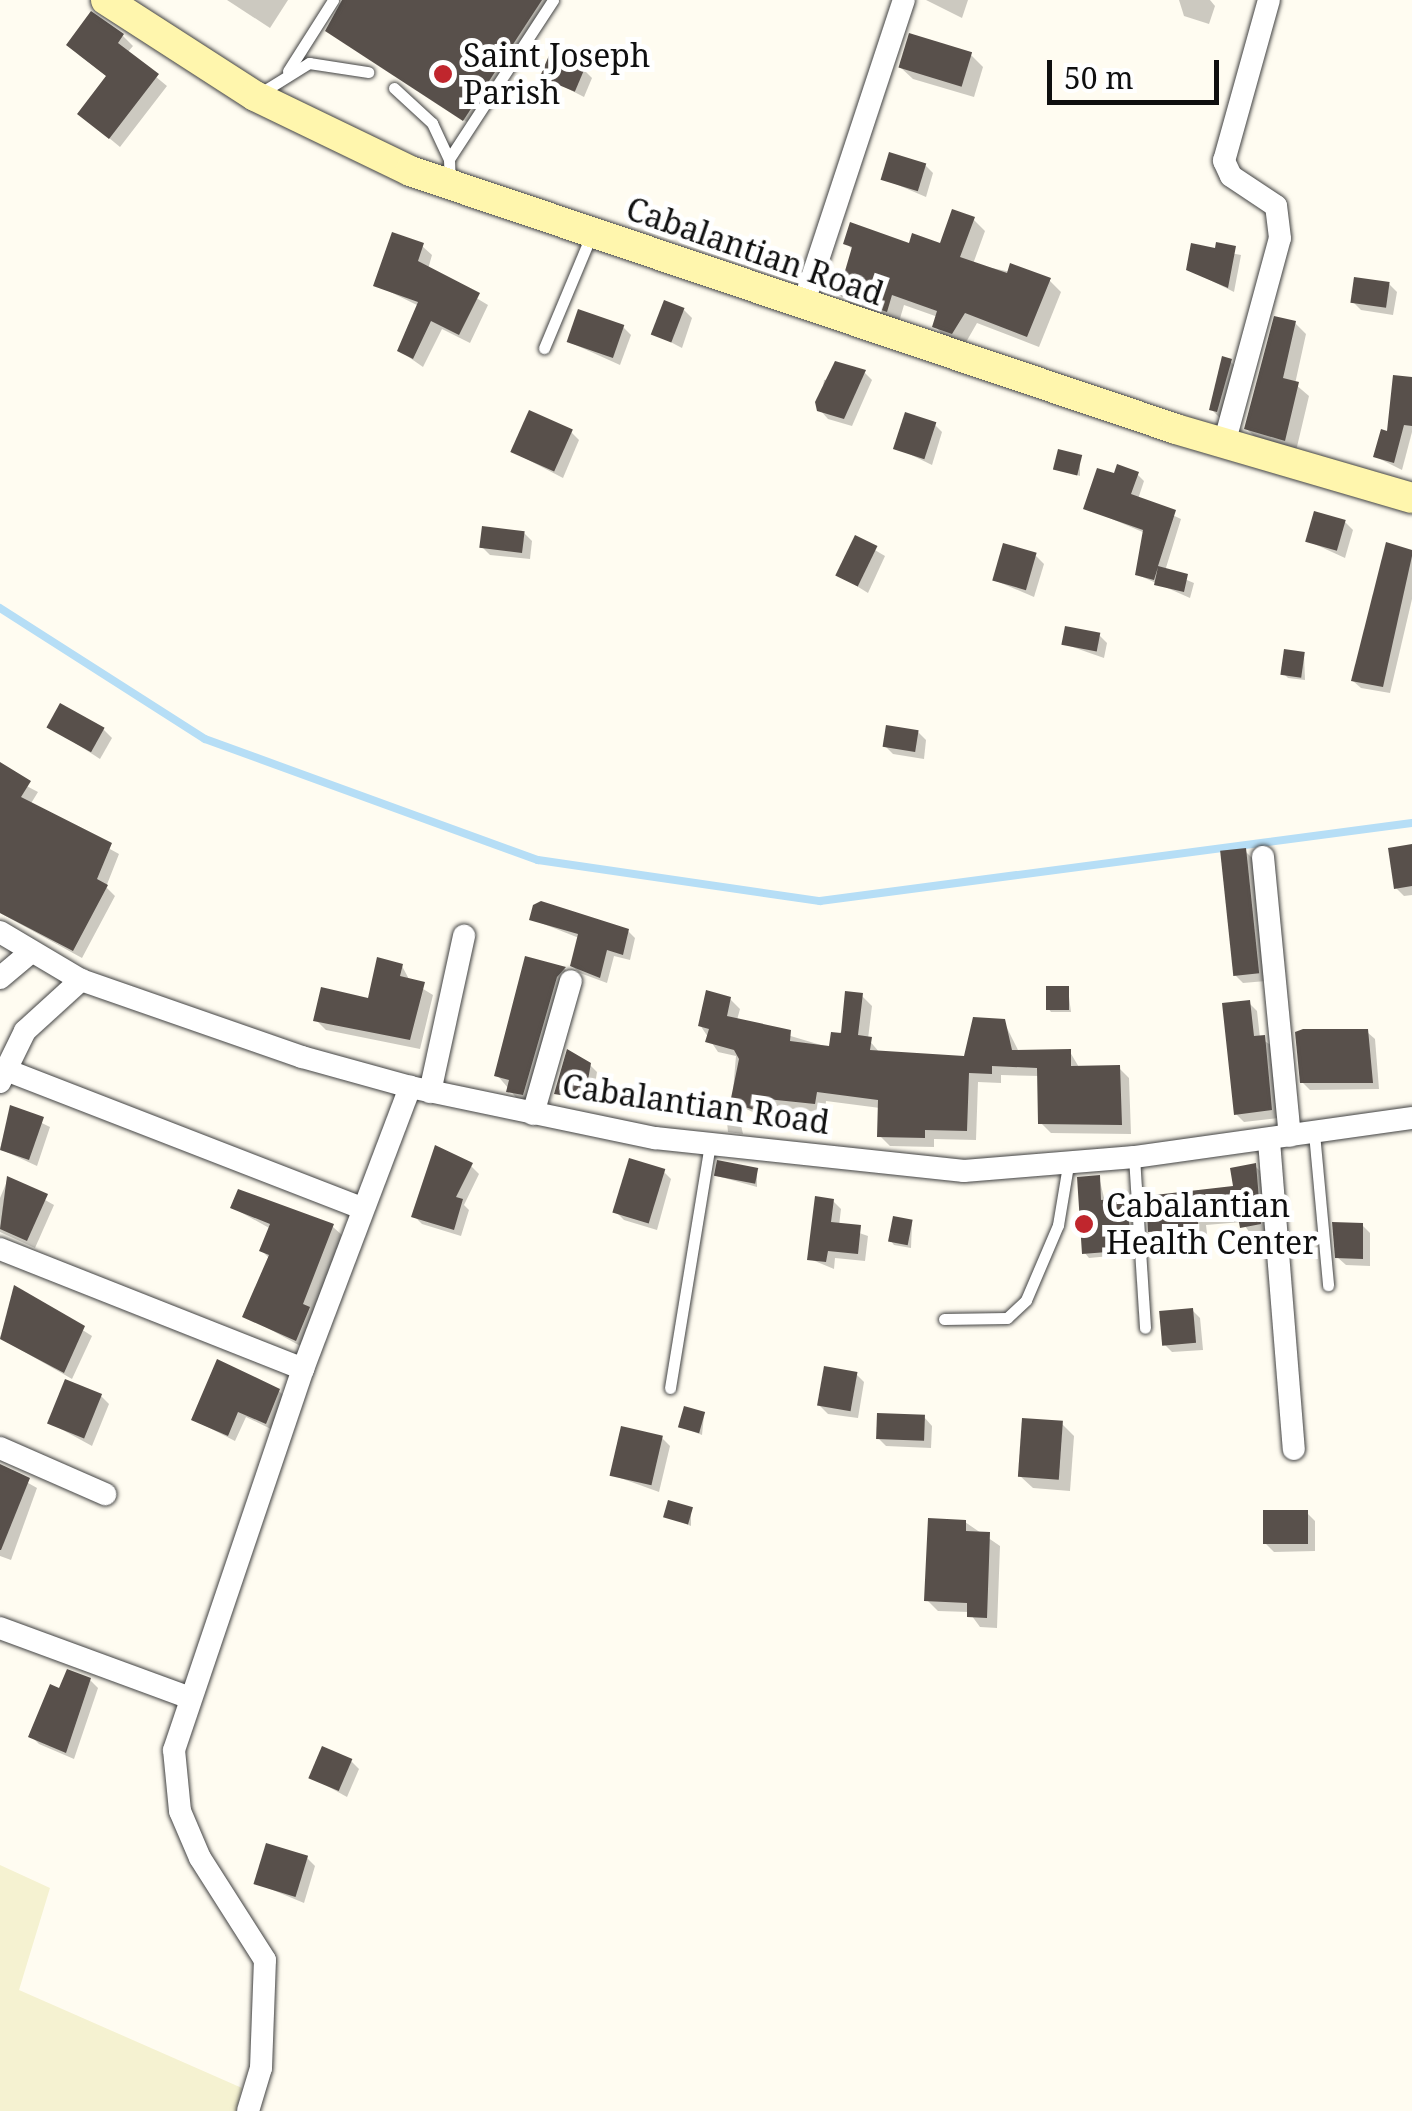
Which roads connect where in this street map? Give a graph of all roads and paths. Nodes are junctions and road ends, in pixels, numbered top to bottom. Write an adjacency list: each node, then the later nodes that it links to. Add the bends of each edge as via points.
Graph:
1 (106, 0): 9 (street, Cabalantian Road)
2 (332, 0): 6 (lane)
3 (554, 0): 10 (lane)
4 (904, 0): 12 (street)
5 (1269, 0): 14 (street, via 1224,161 1230,176 1276,206 1280,238)
6 (288, 70): 7 (lane, via 309,63); 9 (lane)
7 (368, 72)
8 (394, 88): 10 (lane, via 432,123)
9 (255, 96): 10 (street, Cabalantian Road)
10 (449, 172): 11 (street, Cabalantian Road)
11 (592, 233): 12 (street, Cabalantian Road); 13 (lane)
12 (803, 305): 14 (street, Cabalantian Road)
13 (544, 348)
14 (1224, 444): 15 (street, Cabalantian Road)
15 (1412, 498)
16 (1263, 857): 28 (street)
17 (0, 932): 19 (street, Cabalantian Road)
18 (464, 936): 24 (street)
19 (30, 952): 20 (street); 21 (street, Cabalantian Road)
20 (0, 978)
21 (81, 980): 23 (street, via 25,1030); 24 (street, Cabalantian Road, via 178,1018)
22 (572, 981): 25 (street)
23 (3, 1076): 32 (street)
24 (420, 1090): 25 (street, Cabalantian Road); 32 (street)
25 (532, 1114): 29 (street, Cabalantian Road)
26 (1412, 1118): 27 (street, Cabalantian Road)
27 (1314, 1133): 28 (street, Cabalantian Road); 34 (lane)
28 (1280, 1138): 30 (street, Cabalantian Road); 40 (street)
29 (710, 1144): 31 (street, Cabalantian Road, via 890,1166); 38 (lane)
30 (1134, 1158): 31 (street, Cabalantian Road); 36 (lane)
31 (1068, 1165): 35 (lane, via 1058,1225 1026,1300 1007,1318)
32 (362, 1208): 37 (street)
33 (0, 1248): 37 (street)
34 (1328, 1284)
35 (944, 1319)
36 (1145, 1328)
37 (303, 1369): 43 (street)
38 (670, 1388)
39 (0, 1448): 41 (street)
40 (1294, 1449)
41 (106, 1494)
42 (0, 1628): 43 (street)
43 (188, 1698): 44 (street, via 172,1766 180,1811 200,1858 265,1960 261,2068)
44 (248, 2111)

